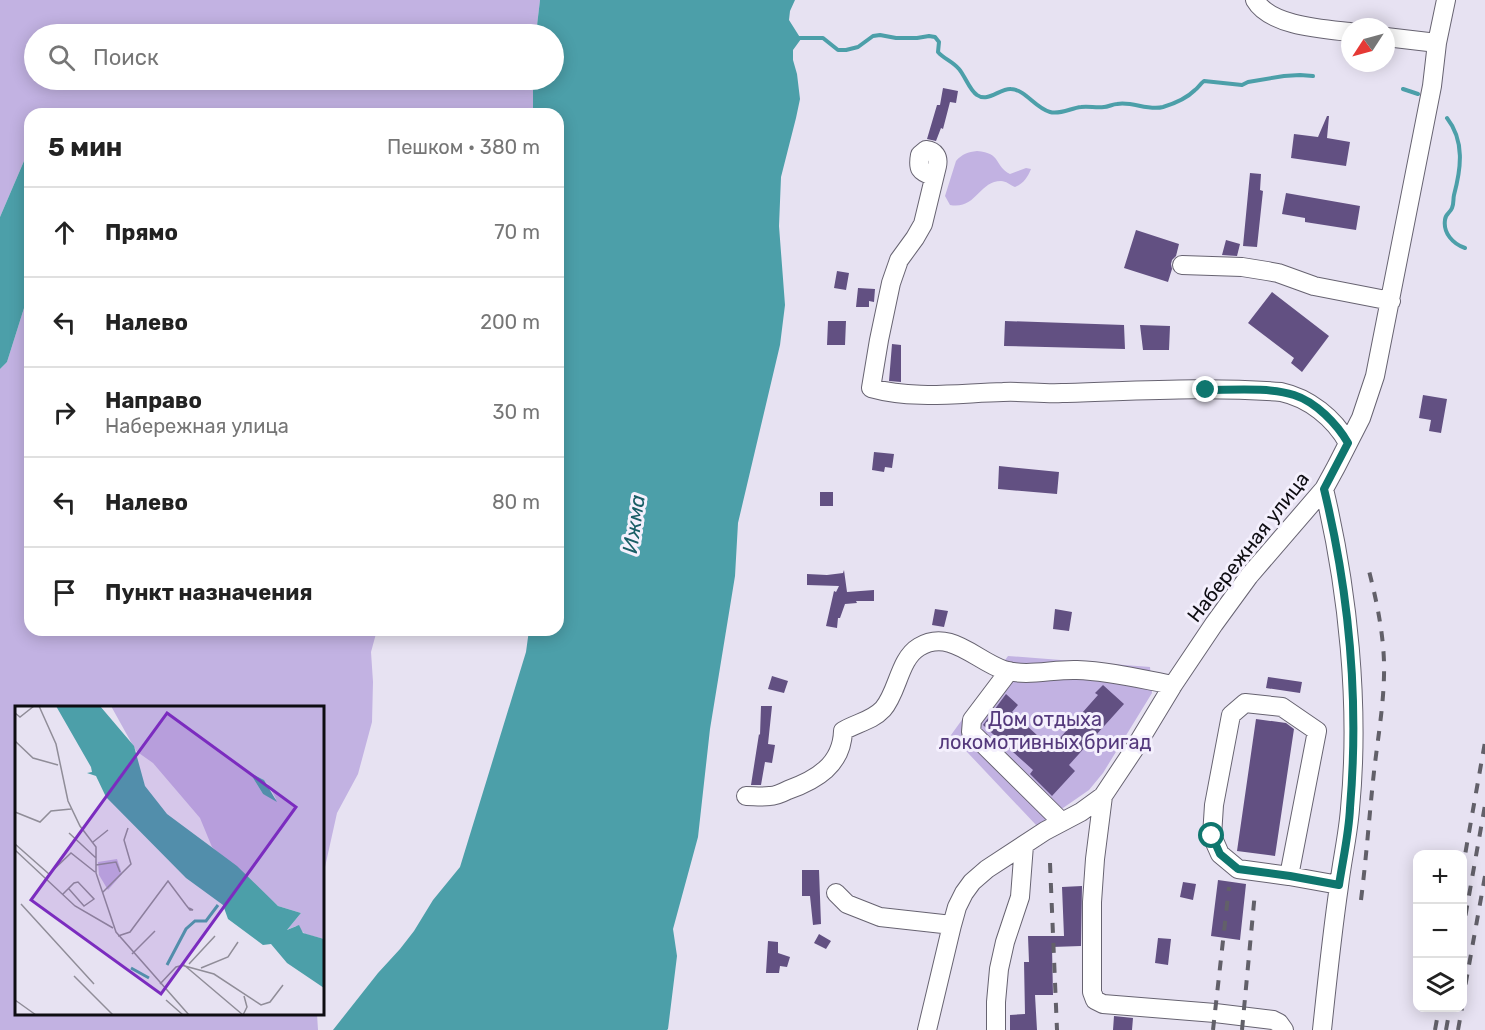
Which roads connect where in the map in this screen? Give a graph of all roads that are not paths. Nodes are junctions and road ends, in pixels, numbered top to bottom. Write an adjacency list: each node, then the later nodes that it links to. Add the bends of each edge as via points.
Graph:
1 (1446, 0): 5 (street, Набережная улица)
2 (1255, 1): 3 (street, via 1265,12 1287,21)
3 (1341, 31)
4 (1395, 38): 5 (street)
5 (1437, 43): 8 (street, Набережная улица)
6 (934, 177): 9 (street, via 920,232 899,260 891,283 871,388 920,395 1162,389 1281,393 1314,406)
7 (1182, 265): 8 (street, via 1267,271 1314,286)
8 (1391, 301): 9 (street, Набережная улица, via 1372,387)
9 (1348, 443): 10 (street, Набережная улица)
10 (1324, 489): 12 (street, Набережная улица, via 1249,576); 18 (street, via 1345,605 1353,693 1350,811)
11 (1009, 671): 12 (street, via 1077,670); 13 (street, via 957,645 925,644 908,659 882,710 843,731 838,752 824,772 806,784 772,796); 15 (street, via 972,720 971,732)
12 (1173, 685): 14 (street, Набережная улица)
13 (746, 796)
14 (1103, 796): 15 (street, Набережная улица); 23 (street, via 1092,902 1095,1000 1103,1004 1273,1020)
15 (1062, 822): 16 (street, Набережная улица)
16 (1024, 845): 20 (street, Набережная улица, via 972,882 963,893); 22 (street, via 1020,897 999,969)
17 (1290, 876): 17 (street, via 1238,869 1220,854 1212,836 1231,715 1245,703 1282,707 1317,731); 18 (street)
18 (1339, 885): 24 (street)
19 (836, 893): 20 (street, via 848,904 880,916)
20 (952, 925): 21 (street, Набережная улица)
21 (927, 1030)
22 (996, 1030)
23 (1284, 1030)
24 (1322, 1030)

